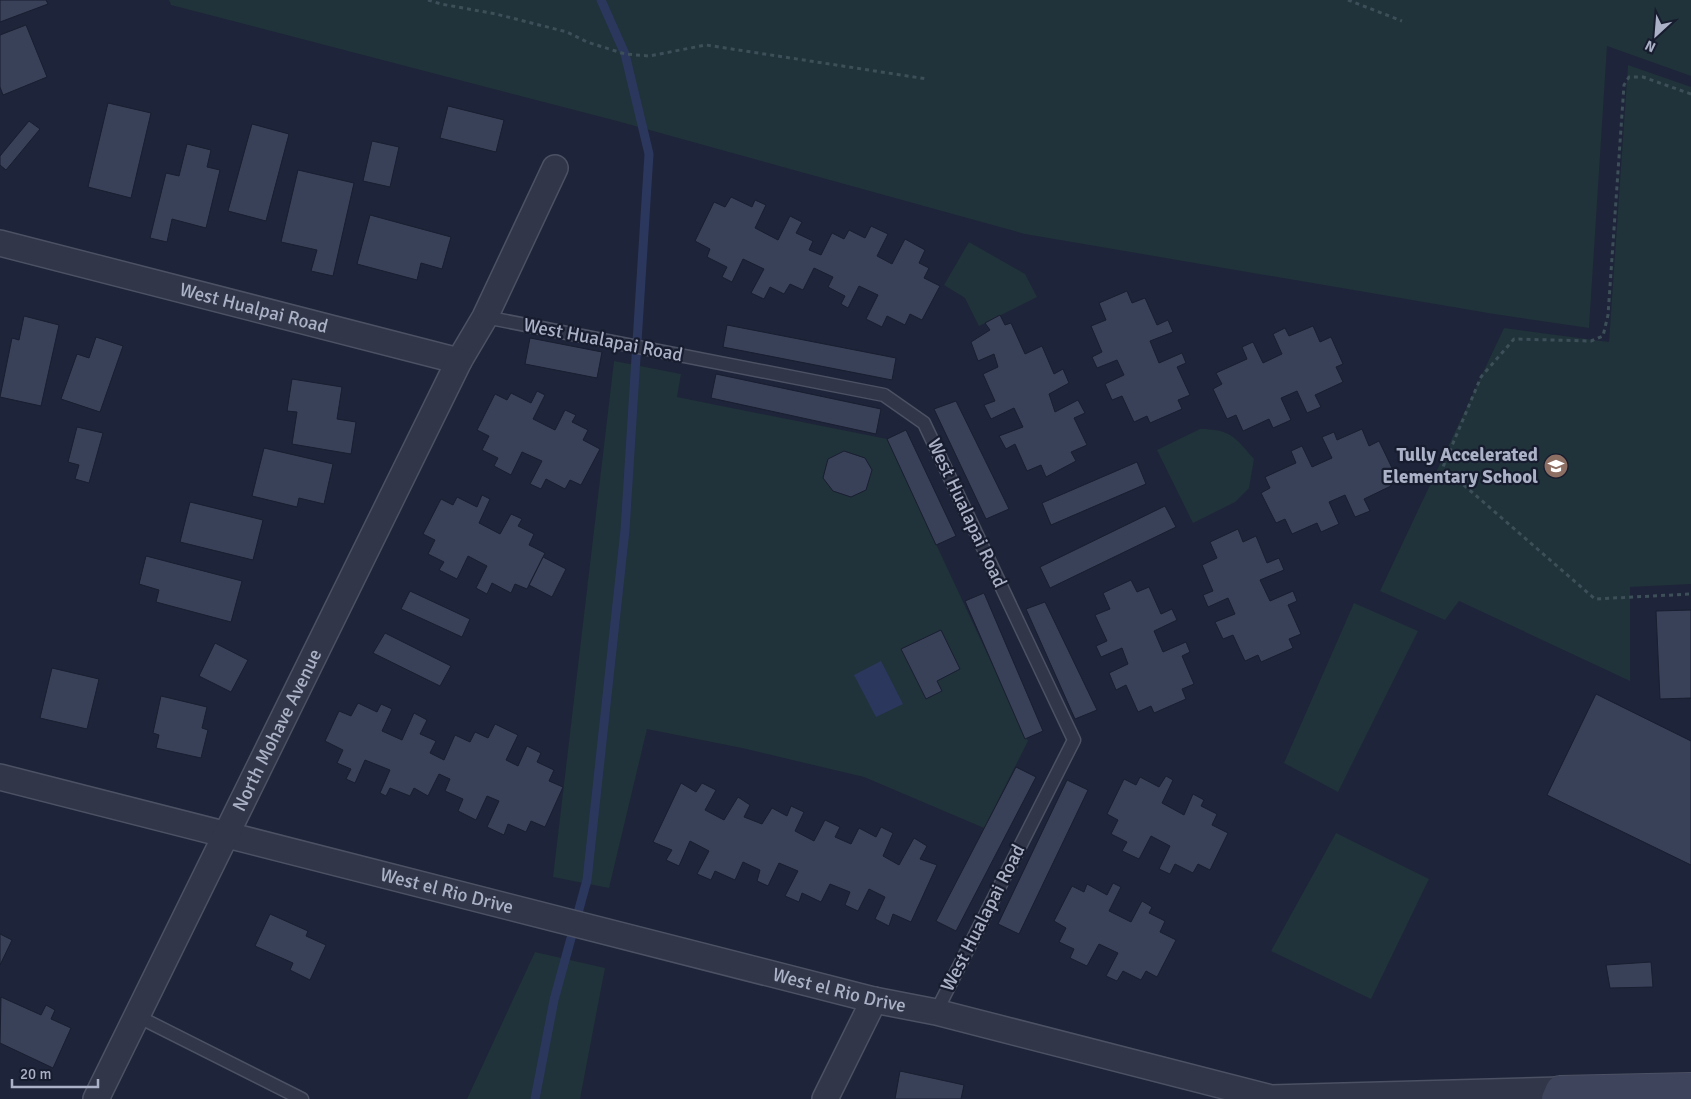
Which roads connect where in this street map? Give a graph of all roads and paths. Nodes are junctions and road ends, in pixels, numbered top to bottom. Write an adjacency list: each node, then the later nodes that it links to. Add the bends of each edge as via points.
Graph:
1 (428, 0): 4 (path, via 567,32 586,42 625,54 649,56 706,45)
2 (1348, 0): 3 (path)
3 (1402, 20)
4 (927, 79)
5 (1691, 94): 10 (path, via 1643,77 1629,77 1624,85 1608,315 1603,336 1591,341 1514,339 1482,377 1443,467 1595,599)
6 (555, 168): 8 (street)
7 (0, 243): 9 (street, West Hualpai Road)
8 (485, 317): 9 (street); 14 (lane, West Hualapai Road, via 884,395 924,423 1074,740)
9 (459, 361): 12 (street, North Mohave Avenue)
10 (1691, 594)
11 (0, 777): 12 (street, West el Rio Drive)
12 (226, 836): 13 (street, West el Rio Drive); 15 (street, North Mohave Avenue)
13 (874, 1000): 14 (street, West el Rio Drive); 20 (street)
14 (936, 1012): 17 (street, West el Rio Drive, via 1271,1098)
15 (137, 1016): 18 (street, North Mohave Avenue); 19 (lane)
16 (1691, 1087): 17 (street, West el Rio Drive)
17 (1558, 1095)
18 (96, 1099)
19 (302, 1099)
20 (825, 1099)

